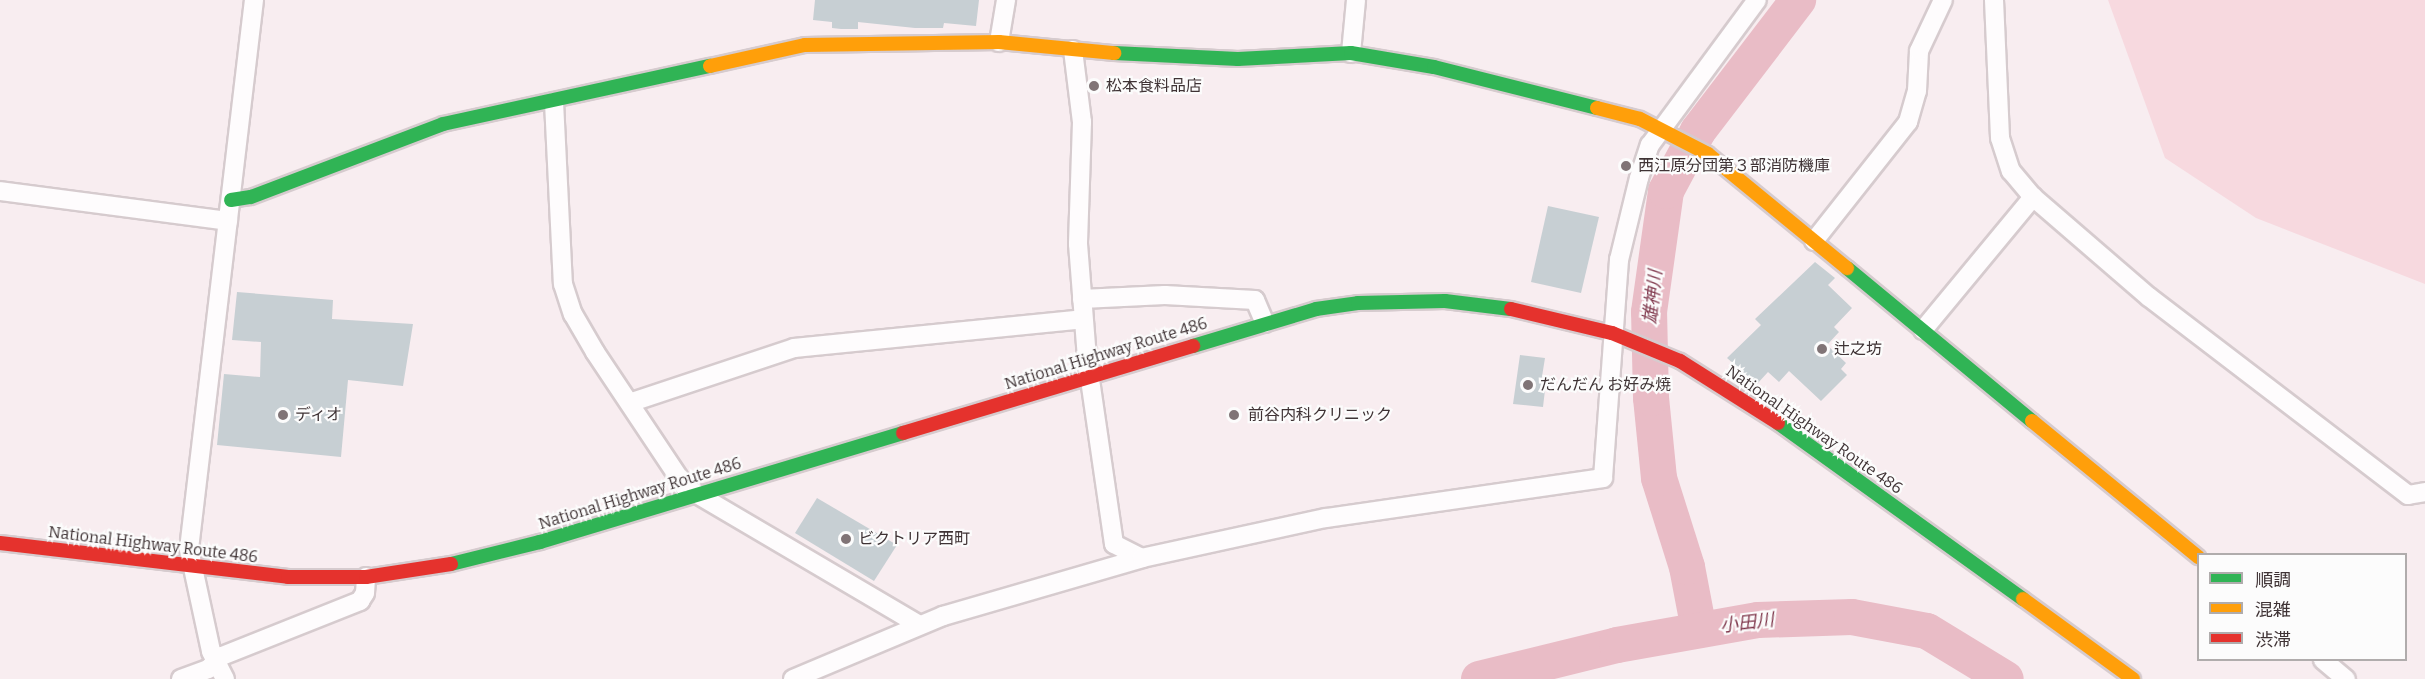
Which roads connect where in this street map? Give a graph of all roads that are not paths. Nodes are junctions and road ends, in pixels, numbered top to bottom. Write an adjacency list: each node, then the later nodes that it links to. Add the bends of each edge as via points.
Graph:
1 (254, 0): 14 (street)
2 (1005, 0): 7 (street)
3 (1356, 0): 9 (street)
4 (1757, 0): 11 (street)
5 (1942, 0): 16 (street, via 1919,51 1917,91 1908,122)
6 (1994, 0): 13 (street, via 2000,138 2011,171)
7 (999, 42): 8 (main road); 10 (main road, via 805,45)
8 (1073, 50): 9 (main road, via 1238,59); 17 (street, via 1082,122 1078,244)
9 (1351, 53): 11 (main road, via 1434,67 1640,119)
10 (554, 102): 14 (main road, via 443,124 251,197); 23 (street, via 563,284 573,314 595,352)
11 (1665, 131): 16 (main road, via 1708,154); 21 (street, via 1650,145 1618,260)
12 (0, 191): 15 (street)
13 (2032, 197): 20 (street); 24 (street, via 2149,297 2408,495)
14 (231, 200): 15 (street)
15 (228, 220): 29 (street, via 189,549)
16 (1814, 241): 20 (main road)
17 (1082, 298): 18 (street); 19 (street, via 1165,295 1255,300)
18 (1083, 319): 22 (street); 23 (street, via 794,348)
19 (1265, 323): 21 (main road, National Highway Route 486, via 1358,303 1445,301 1526,311); 22 (main road, National Highway Route 486)
20 (1923, 330): 27 (main road)
21 (1616, 334): 28 (street, via 1603,478 1326,518); 37 (main road, National Highway Route 486, via 1680,361 1741,396)
22 (1091, 376): 25 (main road, National Highway Route 486); 28 (street, via 1114,544)
23 (632, 402): 25 (street, via 685,487)
24 (2425, 492)
25 (697, 494): 30 (main road, National Highway Route 486, via 479,559); 31 (street)
26 (0, 543): 29 (main road, National Highway Route 486)
27 (2197, 555)
28 (1142, 558): 31 (street)
29 (194, 568): 30 (main road, National Highway Route 486, via 288,577); 33 (street, via 200,609)
30 (366, 578): 33 (street, via 360,601)
31 (919, 625): 36 (street)
32 (2324, 661): 38 (street)
33 (215, 662): 34 (street, via 208,669); 35 (street)
34 (181, 679)
35 (225, 679)
36 (793, 679)
37 (2133, 679)
38 (2346, 679)

